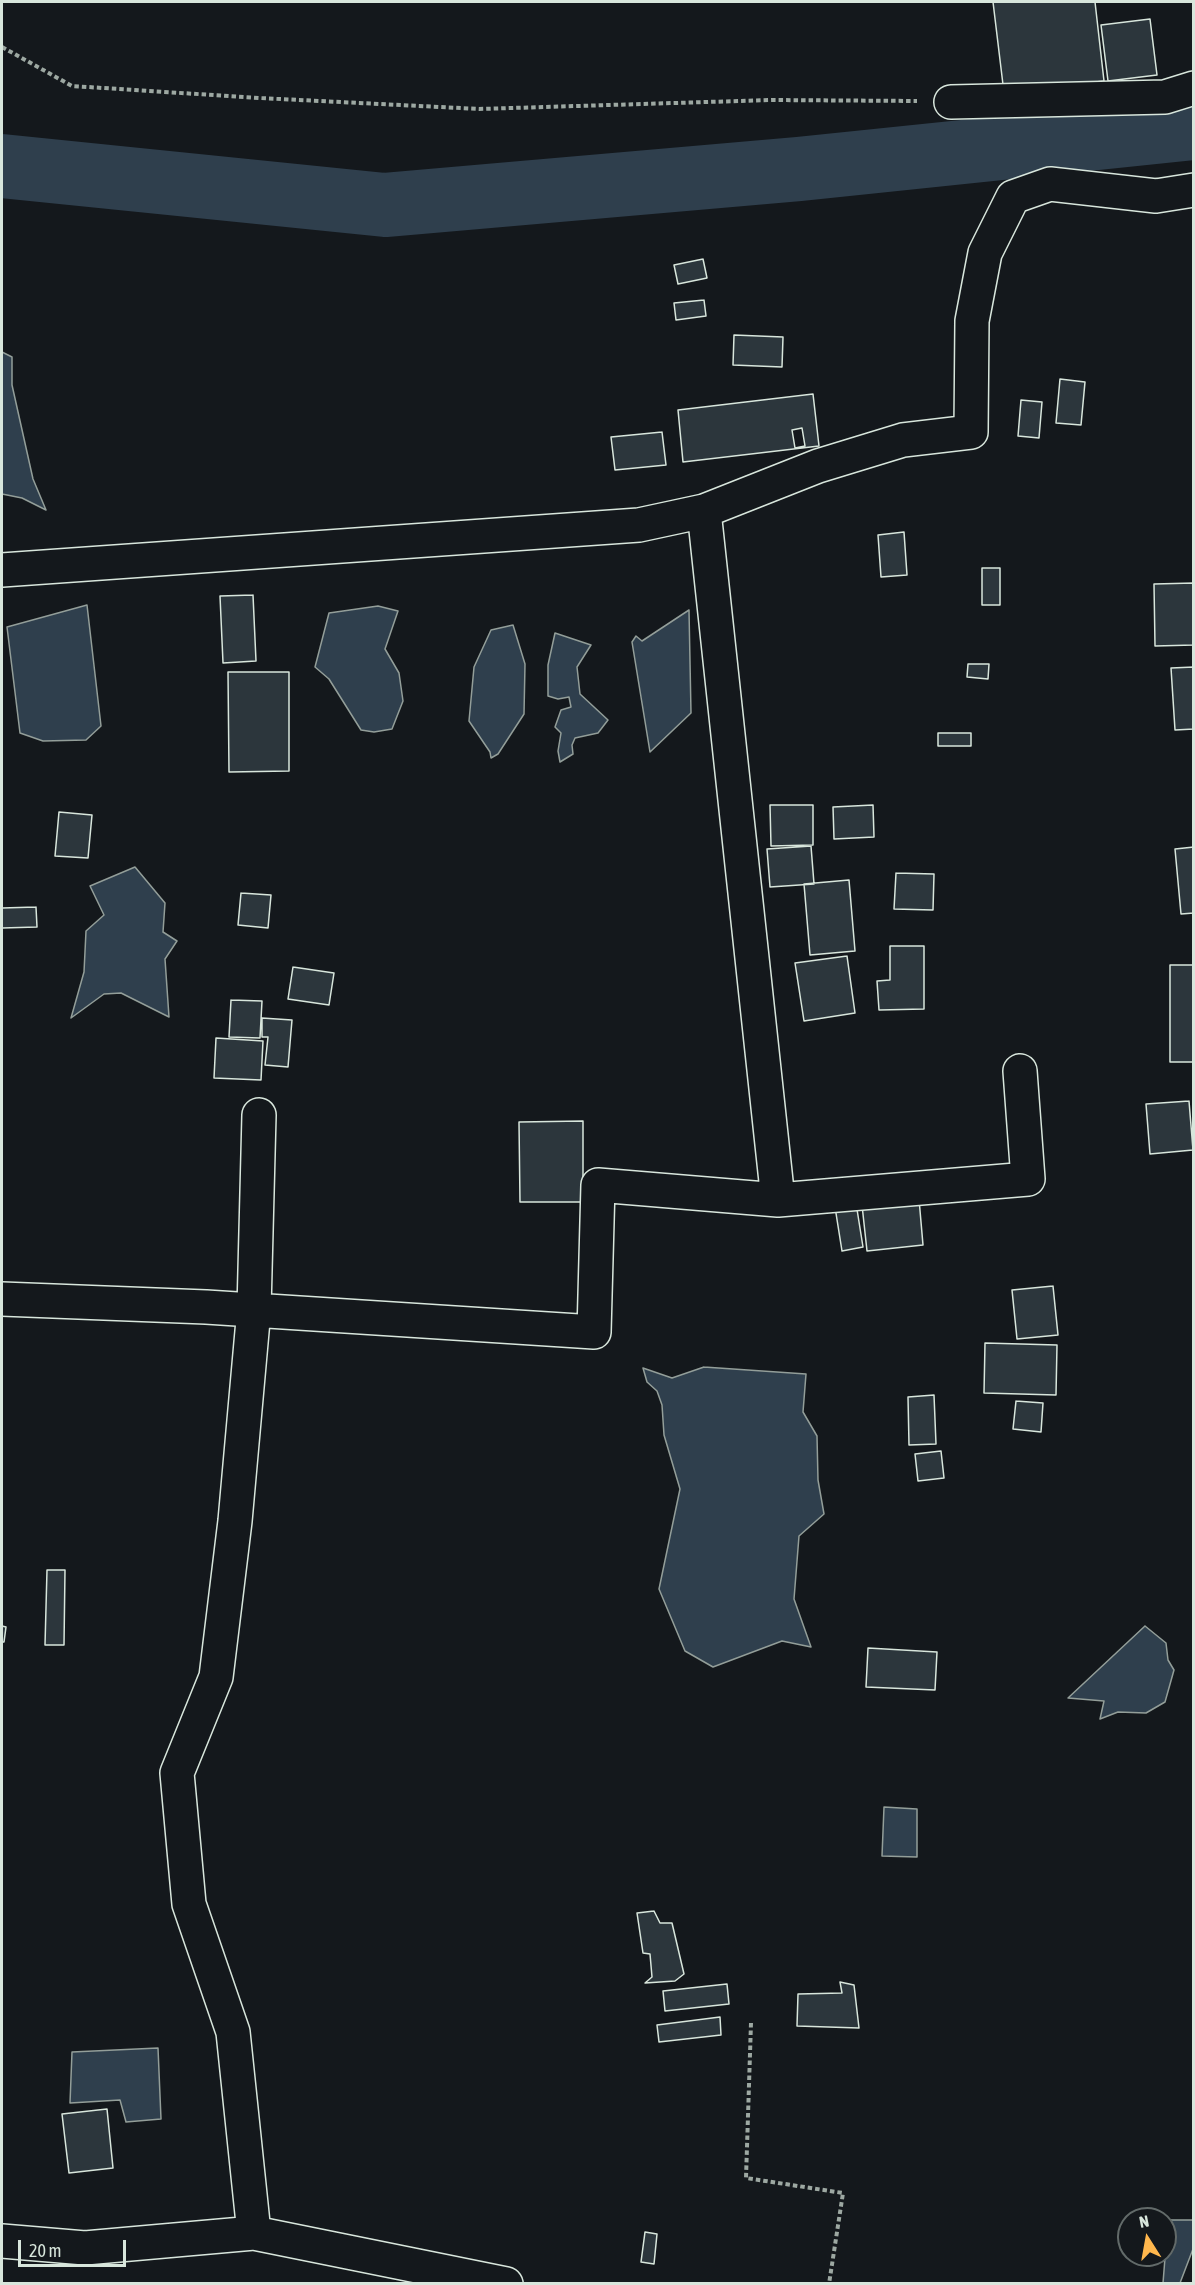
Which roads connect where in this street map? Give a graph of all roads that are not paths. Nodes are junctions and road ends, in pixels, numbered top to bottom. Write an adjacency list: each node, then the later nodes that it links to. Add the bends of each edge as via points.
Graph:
1 (1194, 88): 2 (street, via 1165,98)
2 (951, 102)
3 (1194, 190): 4 (street, via 1156,196 1050,184 1013,197 985,253 972,321 971,432 903,440 818,466)
4 (704, 511): 5 (street, via 639,525); 8 (street)
5 (2, 570)
6 (1020, 1071): 8 (street, via 1028,1179)
7 (259, 1115): 10 (street)
8 (778, 1200): 10 (street, via 598,1185 594,1332)
9 (2, 1299): 10 (street)
10 (254, 1310): 11 (street, via 216,1677 177,1773 189,1904 233,2032)
11 (254, 2233): 12 (street, via 85,2248); 13 (street)
12 (2, 2241)
13 (506, 2283)

